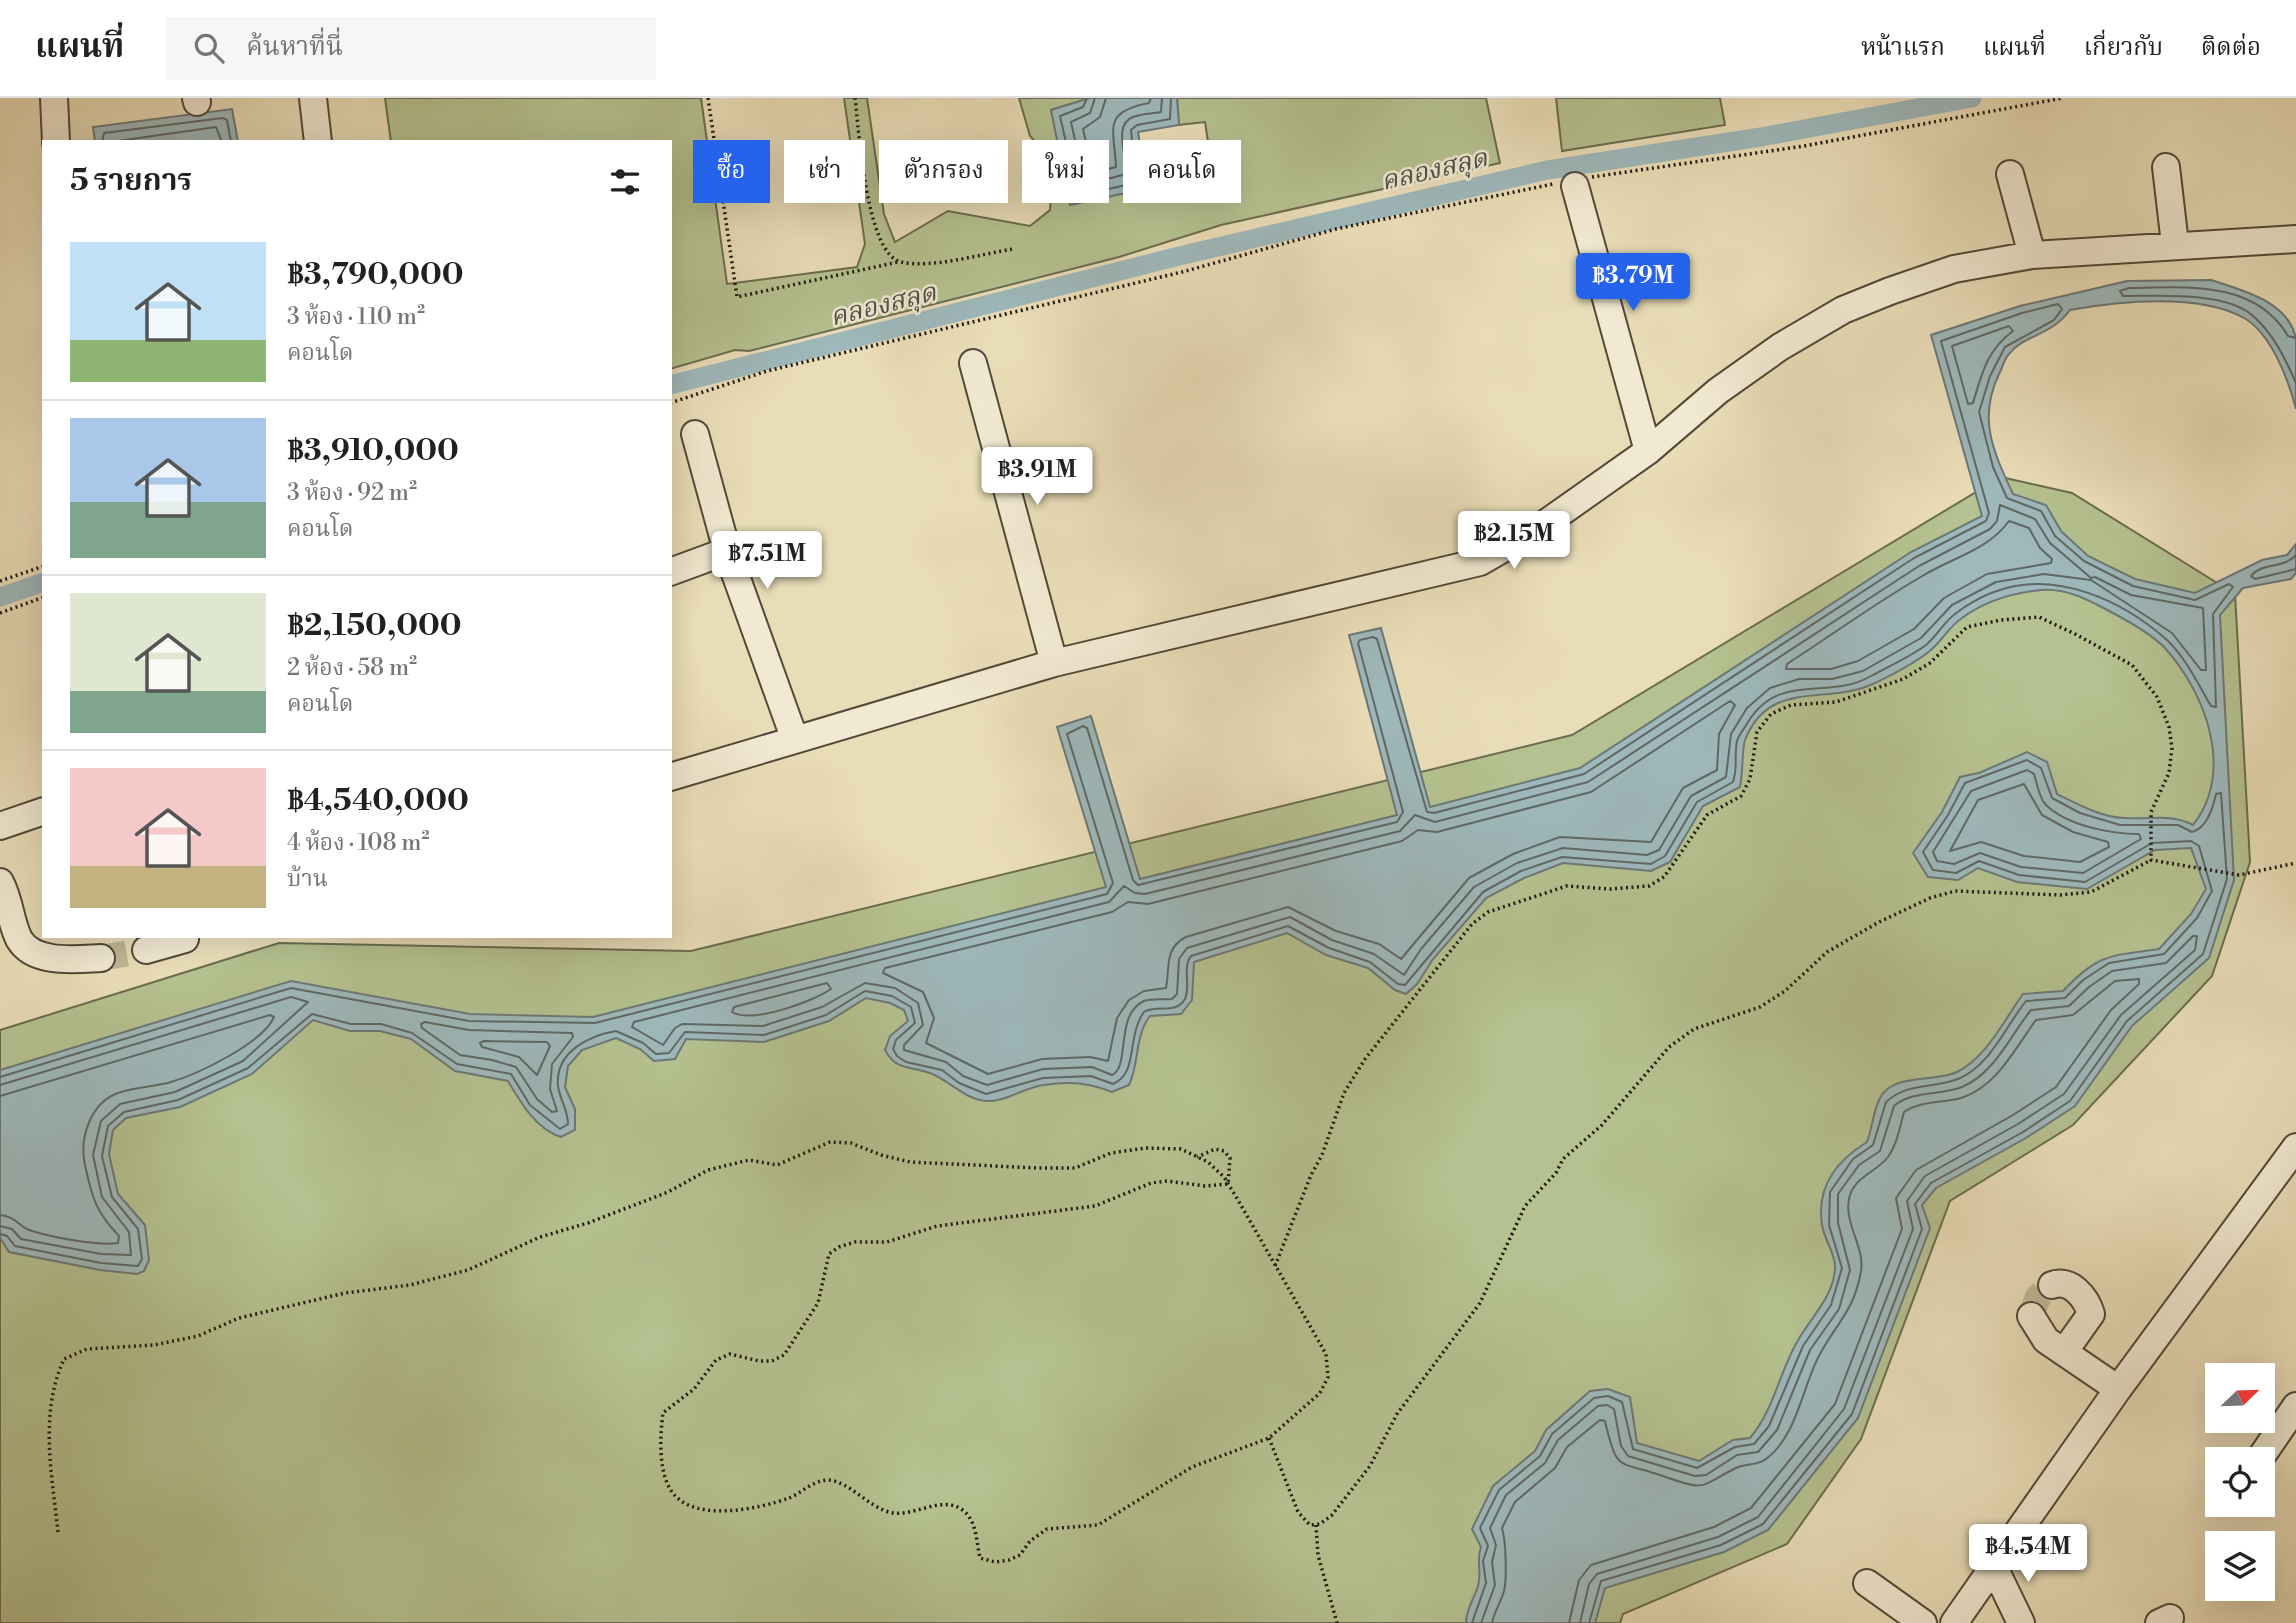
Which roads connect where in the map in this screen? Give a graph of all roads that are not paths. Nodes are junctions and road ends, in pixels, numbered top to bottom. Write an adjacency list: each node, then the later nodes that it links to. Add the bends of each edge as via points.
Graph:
1 (54, 98): 3 (street)
2 (313, 98): 4 (street)
3 (56, 140)
4 (318, 140)
5 (2166, 167): 9 (street)
6 (2010, 174): 10 (street)
7 (1570, 183): 13 (street)
8 (2296, 239): 9 (street)
9 (2175, 244): 10 (street)
10 (2032, 255): 13 (street, via 1954,269 1843,310 1728,383)
11 (974, 363): 16 (street)
12 (695, 434): 14 (street)
13 (1648, 451): 16 (street, via 1539,528 1480,562)
14 (727, 551): 15 (street); 17 (street)
15 (672, 571)
16 (1054, 663): 17 (street)
17 (795, 740): 18 (street)
18 (672, 776)
19 (42, 812): 20 (street)
20 (0, 826)
21 (0, 882): 22 (street, via 9,899)
22 (8, 929): 25 (street, via 43,956)
23 (185, 939): 24 (street)
24 (146, 950)
25 (101, 958)
26 (2296, 1147): 30 (street)
27 (2052, 1285): 29 (street, via 2076,1290 2091,1314)
28 (2031, 1316): 29 (street, via 2046,1340)
29 (2064, 1352): 30 (street)
30 (2118, 1389): 33 (street)
31 (2296, 1406): 32 (street)
32 (2268, 1447)
33 (1993, 1565): 36 (street); 37 (street)
34 (1867, 1583): 35 (street)
35 (1923, 1623)
36 (1955, 1623)
37 (2021, 1623)

